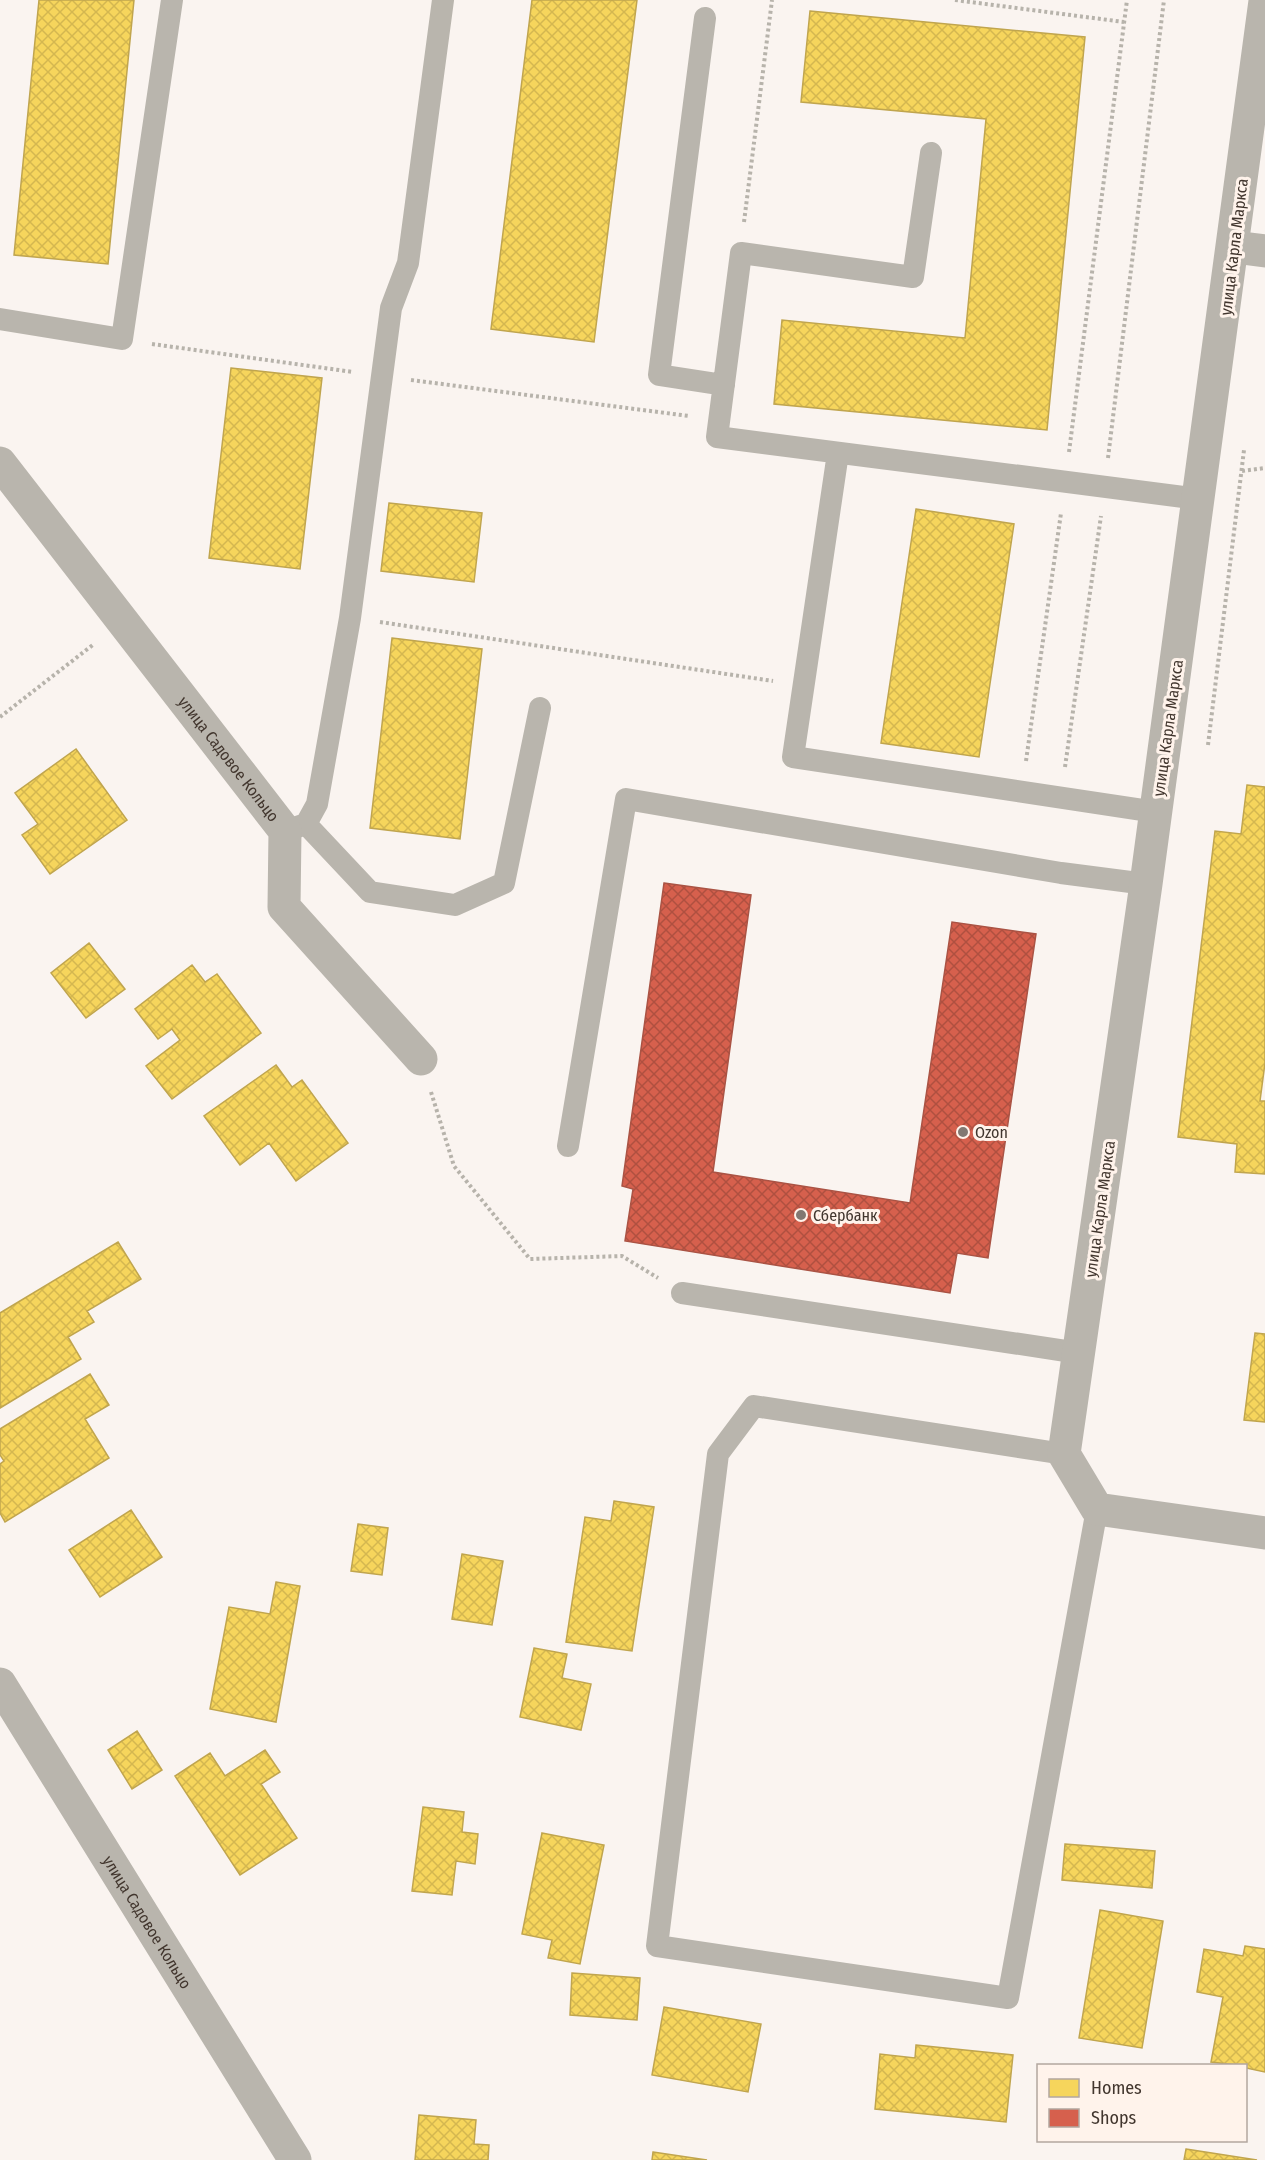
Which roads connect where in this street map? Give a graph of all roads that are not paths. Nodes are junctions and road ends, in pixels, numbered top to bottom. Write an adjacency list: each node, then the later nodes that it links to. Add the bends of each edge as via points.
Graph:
1 (172, 0): 9 (lane, via 122,339)
2 (443, 0): 16 (lane, via 408,263 391,308 350,618 317,804)
3 (1258, 0): 4 (lane)
4 (1265, 1): 6 (street, улица Карла Маркса)
5 (705, 18): 10 (lane, via 659,375)
6 (1256, 139): 8 (street, улица Карла Маркса)
7 (931, 153): 10 (lane, via 913,277 741,253)
8 (1250, 249): 13 (street, улица Карла Маркса)
9 (0, 319)
10 (724, 385): 11 (lane, via 717,437)
11 (838, 453): 13 (lane); 15 (lane, via 793,756)
12 (0, 463): 16 (street, улица Садовое Кольцо, via 122,622)
13 (1199, 499): 15 (street, улица Карла Маркса)
14 (540, 708): 16 (lane, via 504,883 454,905 370,892)
15 (1156, 812): 17 (street, улица Карла Маркса)
16 (296, 827): 18 (street, улица Садовое Кольцо, via 284,907)
17 (1146, 884): 19 (lane, via 626,799); 21 (street, улица Карла Маркса)
18 (421, 1059)
19 (568, 1146)
20 (682, 1293): 21 (lane)
21 (1079, 1353): 22 (street, улица Карла Маркса)
22 (1064, 1454): 23 (street); 23 (lane, via 754,1406 718,1454 657,1946 1008,1998)
23 (1097, 1509): 24 (street)
24 (1265, 1533)
25 (0, 1684): 26 (street, улица Садовое Кольцо)
26 (295, 2160)

